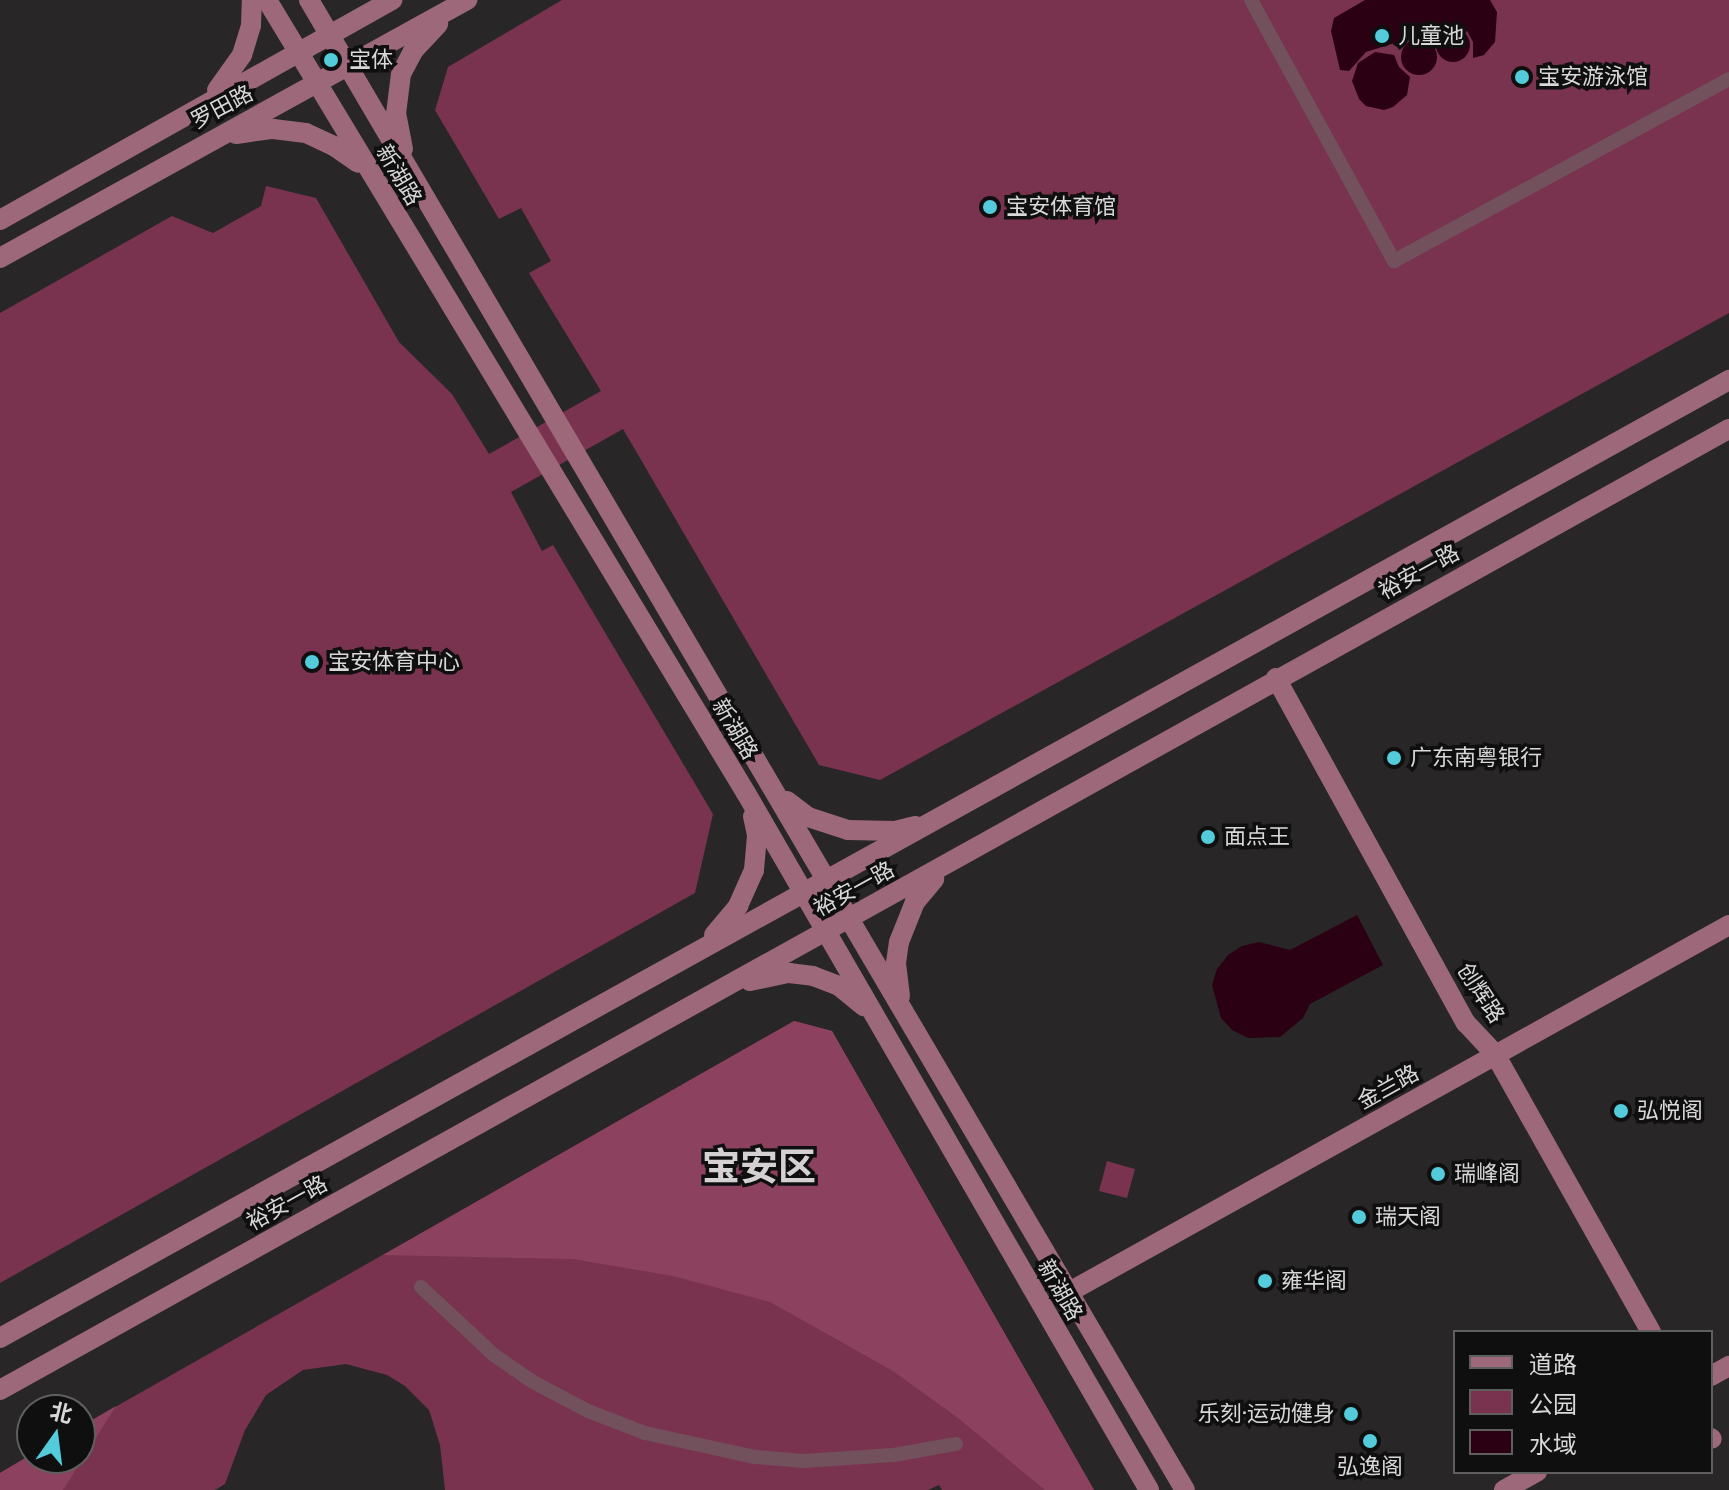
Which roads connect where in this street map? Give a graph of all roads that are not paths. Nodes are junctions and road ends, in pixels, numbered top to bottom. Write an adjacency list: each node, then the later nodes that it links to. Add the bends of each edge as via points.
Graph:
1 (252, 0): 12 (main road, via 242,55 225,83)
2 (267, 0): 8 (main road, 新湖路)
3 (309, 0): 7 (main road, 新湖路)
4 (392, 0): 7 (main road, 罗田路)
5 (1251, 0): 10 (street, via 1394,261)
6 (464, 2): 9 (main road, 罗田路); 14 (main road, via 424,36 401,74 396,114)
7 (330, 34): 8 (main road, 罗田路); 9 (main road, 新湖路)
8 (298, 52): 11 (main road, 新湖路); 12 (main road, 罗田路)
9 (349, 66): 11 (main road, 罗田路); 14 (main road, 新湖路)
10 (1729, 79)
11 (317, 84): 13 (main road, 罗田路); 15 (main road, 新湖路)
12 (198, 107): 16 (main road, 罗田路)
13 (212, 139): 15 (main road, via 253,130 306,133 351,155); 17 (main road, 罗田路)
14 (407, 165): 21 (main road, 新湖路)
15 (372, 177): 22 (main road, 新湖路)
16 (0, 220)
17 (0, 258)
18 (1729, 380): 25 (main road, 裕安一路)
19 (1729, 429): 20 (main road, 裕安一路)
20 (1276, 678): 26 (main road, 裕安一路); 36 (main road, 创辉路, via 1466,1023)
21 (738, 726): 22 (main road, via 739,737 730,746); 23 (main road, 新湖路)
22 (713, 739): 24 (main road, 新湖路)
23 (768, 778): 25 (main road, via 796,809 834,827 895,831); 27 (main road, 新湖路)
24 (746, 793): 28 (main road, 新湖路); 32 (main road, via 757,835 754,870 738,906)
25 (934, 822): 27 (main road, 裕安一路)
26 (961, 857): 29 (main road, 裕安一路); 34 (main road, via 928,885 905,921 896,963)
27 (827, 879): 28 (main road, 裕安一路); 29 (main road, 新湖路)
28 (803, 893): 31 (main road, 新湖路); 32 (main road, 裕安一路)
29 (851, 919): 31 (main road, 裕安一路); 34 (main road, 新湖路)
30 (1729, 925): 36 (main road, 金兰路)
31 (826, 932): 33 (main road, 裕安一路); 35 (main road, 新湖路)
32 (703, 946): 40 (main road, 裕安一路)
33 (723, 989): 35 (main road, via 768,976 813,976 839,986); 41 (main road, 裕安一路)
34 (902, 1008): 38 (main road, 新湖路)
35 (878, 1022): 43 (main road, 新湖路)
36 (1495, 1054): 38 (main road, 金兰路); 39 (main road, 创辉路)
37 (421, 1287): 44 (street, via 494,1355 533,1382 645,1433 740,1455 803,1461 894,1455)
38 (1071, 1291): 42 (main road, 新湖路)
39 (1650, 1330)
40 (0, 1338)
41 (0, 1390)
42 (1133, 1400): 43 (main road, via 1121,1391 1109,1394); 47 (main road, 新湖路)
43 (1104, 1413): 46 (main road, 新湖路)
44 (956, 1444)
45 (1533, 1474): 48 (main road)
46 (1149, 1490)
47 (1185, 1490)
48 (1504, 1490)

